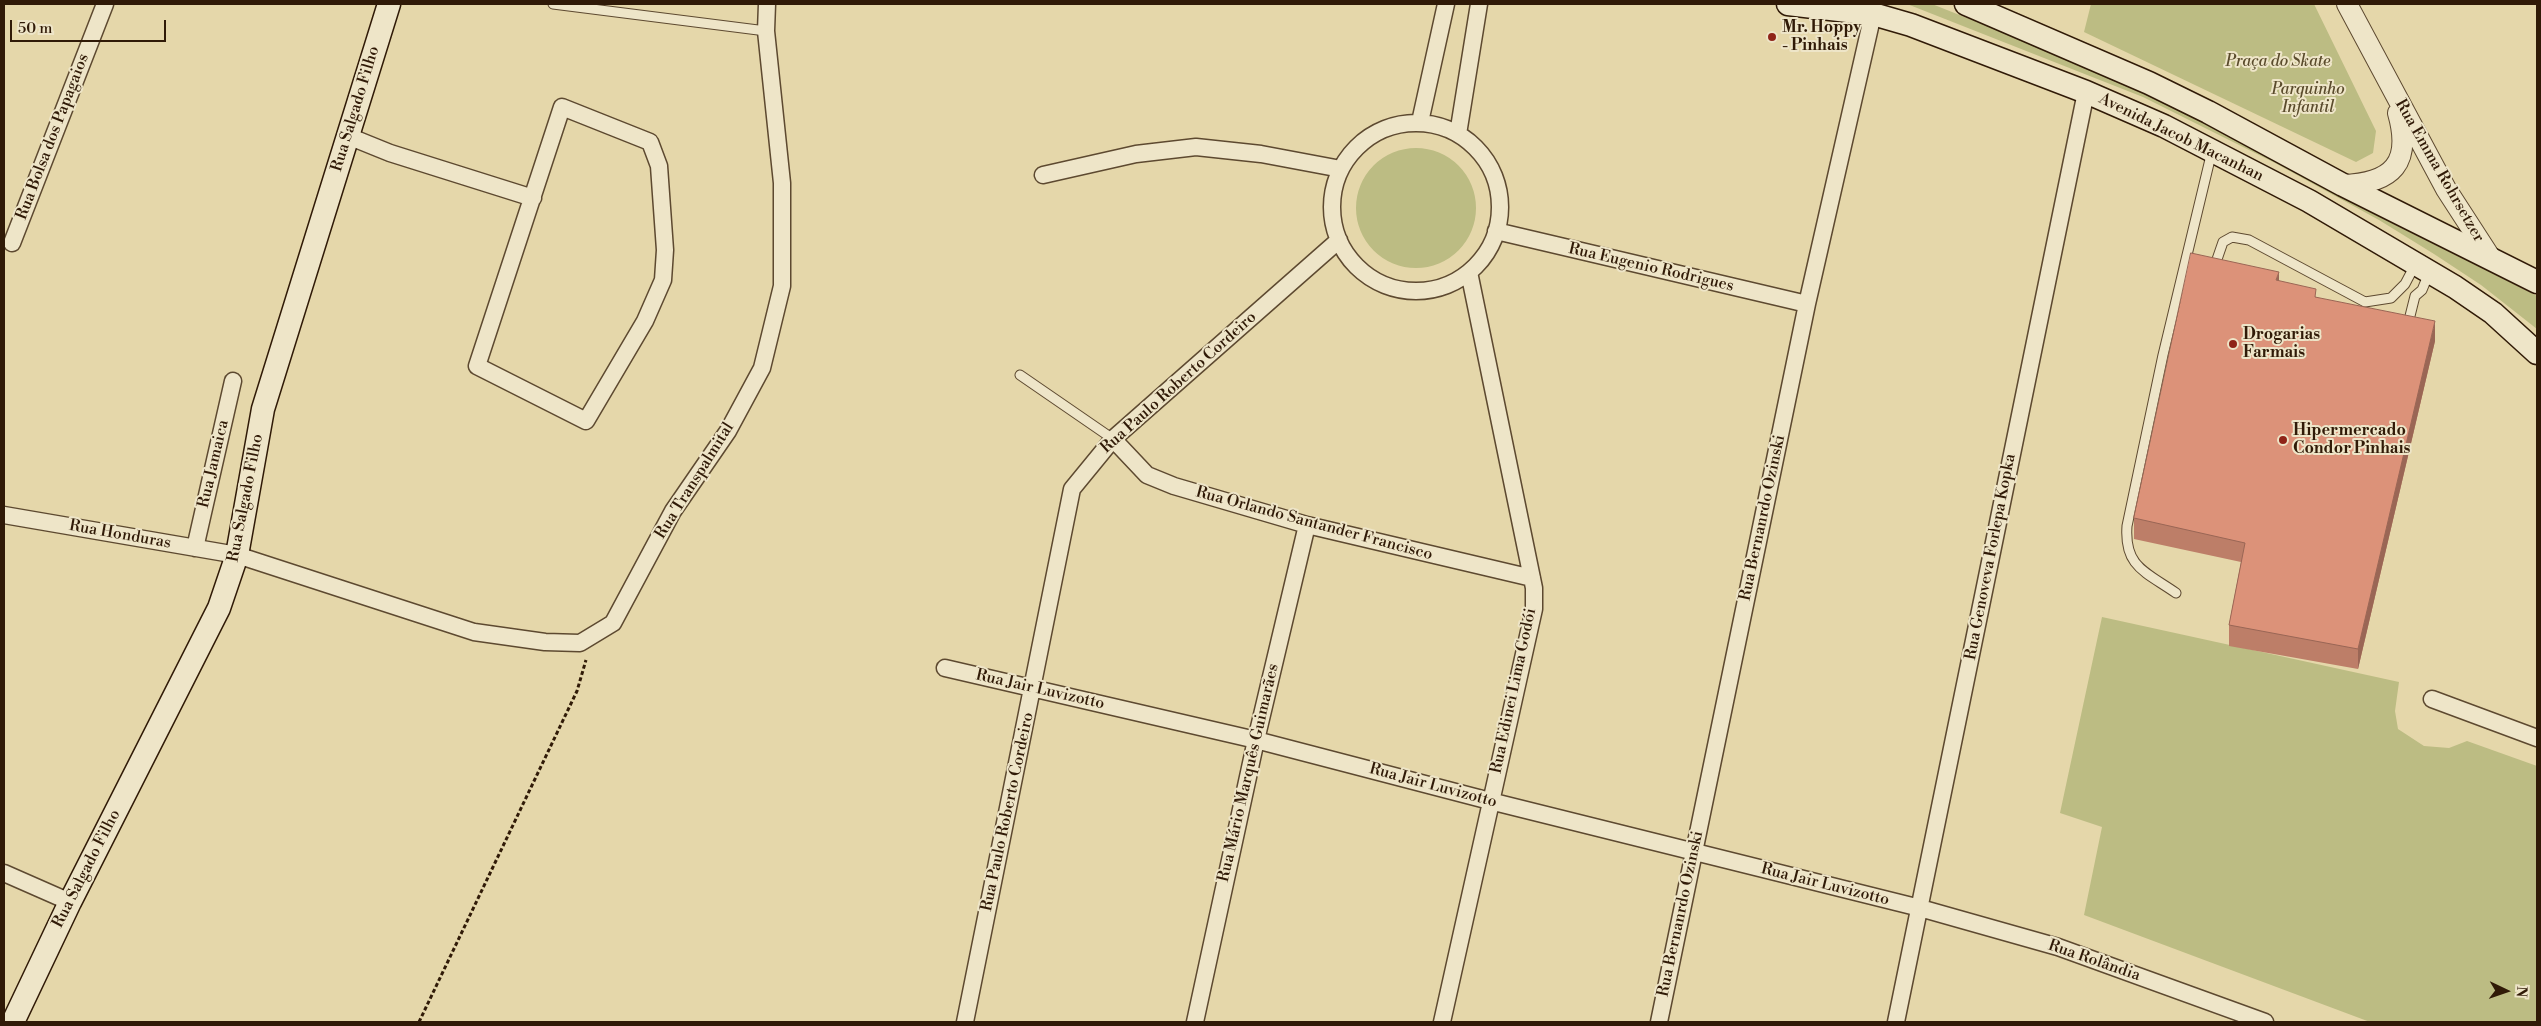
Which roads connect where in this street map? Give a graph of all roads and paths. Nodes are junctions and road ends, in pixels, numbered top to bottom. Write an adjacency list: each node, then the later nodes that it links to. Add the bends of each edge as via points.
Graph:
1 (104, 4): 24 (street, Rua Bolsa dos Papagaios)
2 (390, 4): 16 (main road, Rua Salgado Filho)
3 (553, 4): 11 (lane)
4 (767, 4): 11 (street, Rua Transpalmital)
5 (1446, 4): 14 (street)
6 (1479, 4): 15 (street)
7 (1788, 4): 10 (main road, Avenida Jacob Macanhan)
8 (1966, 4): 20 (main road, Avenida Jacob Macanhan, via 2148,83)
9 (2347, 4): 12 (street, Rua Emma Rohrsetzer)
10 (1873, 14): 13 (main road, Avenida Jacob Macanhan, via 1911,25); 30 (street, Rua Bernanrdo Ozinski)
11 (766, 32): 42 (street, Rua Transpalmital, via 782,183 782,286 762,368 728,431 673,512 614,623)
12 (2389, 85): 20 (street, Rua Emma Rohrsetzer, via 2403,131 2401,159 2384,177 2363,184); 25 (street, Rua Emma Rohrsetzer, via 2446,189)
13 (2086, 92): 17 (main road, Avenida Jacob Macanhan); 52 (street, Rua Genoveva Forlepa Kopka)
14 (1420, 122): 15 (street); 18 (street, via 1396,125 1373,134 1354,149)
15 (1458, 134): 22 (street, via 1481,154 1494,176 1500,200)
16 (348, 136): 21 (street, via 390,153); 39 (main road, Rua Salgado Filho, via 263,409)
17 (2212, 151): 26 (main road, Avenida Jacob Macanhan, via 2309,201); 41 (lane, via 2163,355 2127,526 2126,542 2133,563)
18 (1341, 169): 19 (street, via 1261,154 1196,147 1136,154); 23 (street, via 1332,201)
19 (1043, 175)
20 (2343, 185): 25 (main road, Avenida Jacob Macanhan)
21 (533, 198): 21 (street, via 477,366 586,422 645,322 663,280 665,250 659,166 650,142 562,107)
22 (1496, 231): 27 (street, via 1486,253); 30 (street, Rua Eugenio Rodrigues)
23 (1339, 240): 27 (street, via 1351,260 1364,273 1396,288 1416,291 1435,288); 35 (street, Rua Paulo Roberto Cordeiro)
24 (12, 243)
25 (2490, 257): 29 (main road, Avenida Jacob Macanhan)
26 (2422, 269): 28 (lane, via 2391,298 2365,302 2249,240 2232,237 2223,242); 31 (lane, via 2422,290 2415,296); 32 (main road, Avenida Jacob Macanhan, via 2456,287 2493,313)
27 (1469, 272): 40 (street, Rua Edinei Lima Godói)
28 (2210, 278)
29 (2537, 282)
30 (1807, 304): 49 (street, Rua Bernanrdo Ozinski)
31 (2405, 335)
32 (2537, 353)
33 (1020, 375): 35 (lane)
34 (232, 381): 38 (street, Rua Jamaica)
35 (1113, 439): 37 (street, Rua Orlando Santander Francisco, via 1146,475); 44 (street, Rua Paulo Roberto Cordeiro, via 1072,488)
36 (4, 515): 38 (street, Rua Honduras)
37 (1307, 525): 40 (street, Rua Orlando Santander Francisco); 47 (street, Rua Mário Marquês Guimarães)
38 (195, 548): 39 (street, Rua Honduras)
39 (237, 555): 42 (street, Rua Transpalmital, via 474,632 546,642 580,643); 51 (main road, Rua Salgado Filho, via 219,608)
40 (1532, 578): 48 (street, Rua Edinei Lima Godói, via 1532,618)
41 (2176, 593)
42 (594, 635): 54 (path, via 577,692)
43 (945, 668): 44 (street, Rua Jair Luvizotto)
44 (1034, 688): 47 (street, Rua Jair Luvizotto); 55 (street, Rua Paulo Roberto Cordeiro)
45 (2432, 700): 46 (street)
46 (2537, 738)
47 (1256, 740): 48 (street, Rua Jair Luvizotto); 56 (street, Rua Mário Marquês Guimarães)
48 (1490, 802): 49 (street, Rua Jair Luvizotto); 57 (street, Rua Edinei Lima Godói)
49 (1694, 853): 52 (street, Rua Jair Luvizotto); 58 (street, Rua Bernanrdo Ozinski)
50 (4, 873): 51 (street)
51 (70, 902): 53 (main road, Rua Salgado Filho)
52 (1920, 908): 59 (street, Rua Genoveva Forlepa Kopka); 60 (street, Rua Rolândia, via 2058,947)
53 (13, 1022)
54 (419, 1022)
55 (965, 1022)
56 (1195, 1022)
57 (1442, 1022)
58 (1659, 1022)
59 (1896, 1022)
60 (2265, 1022)

